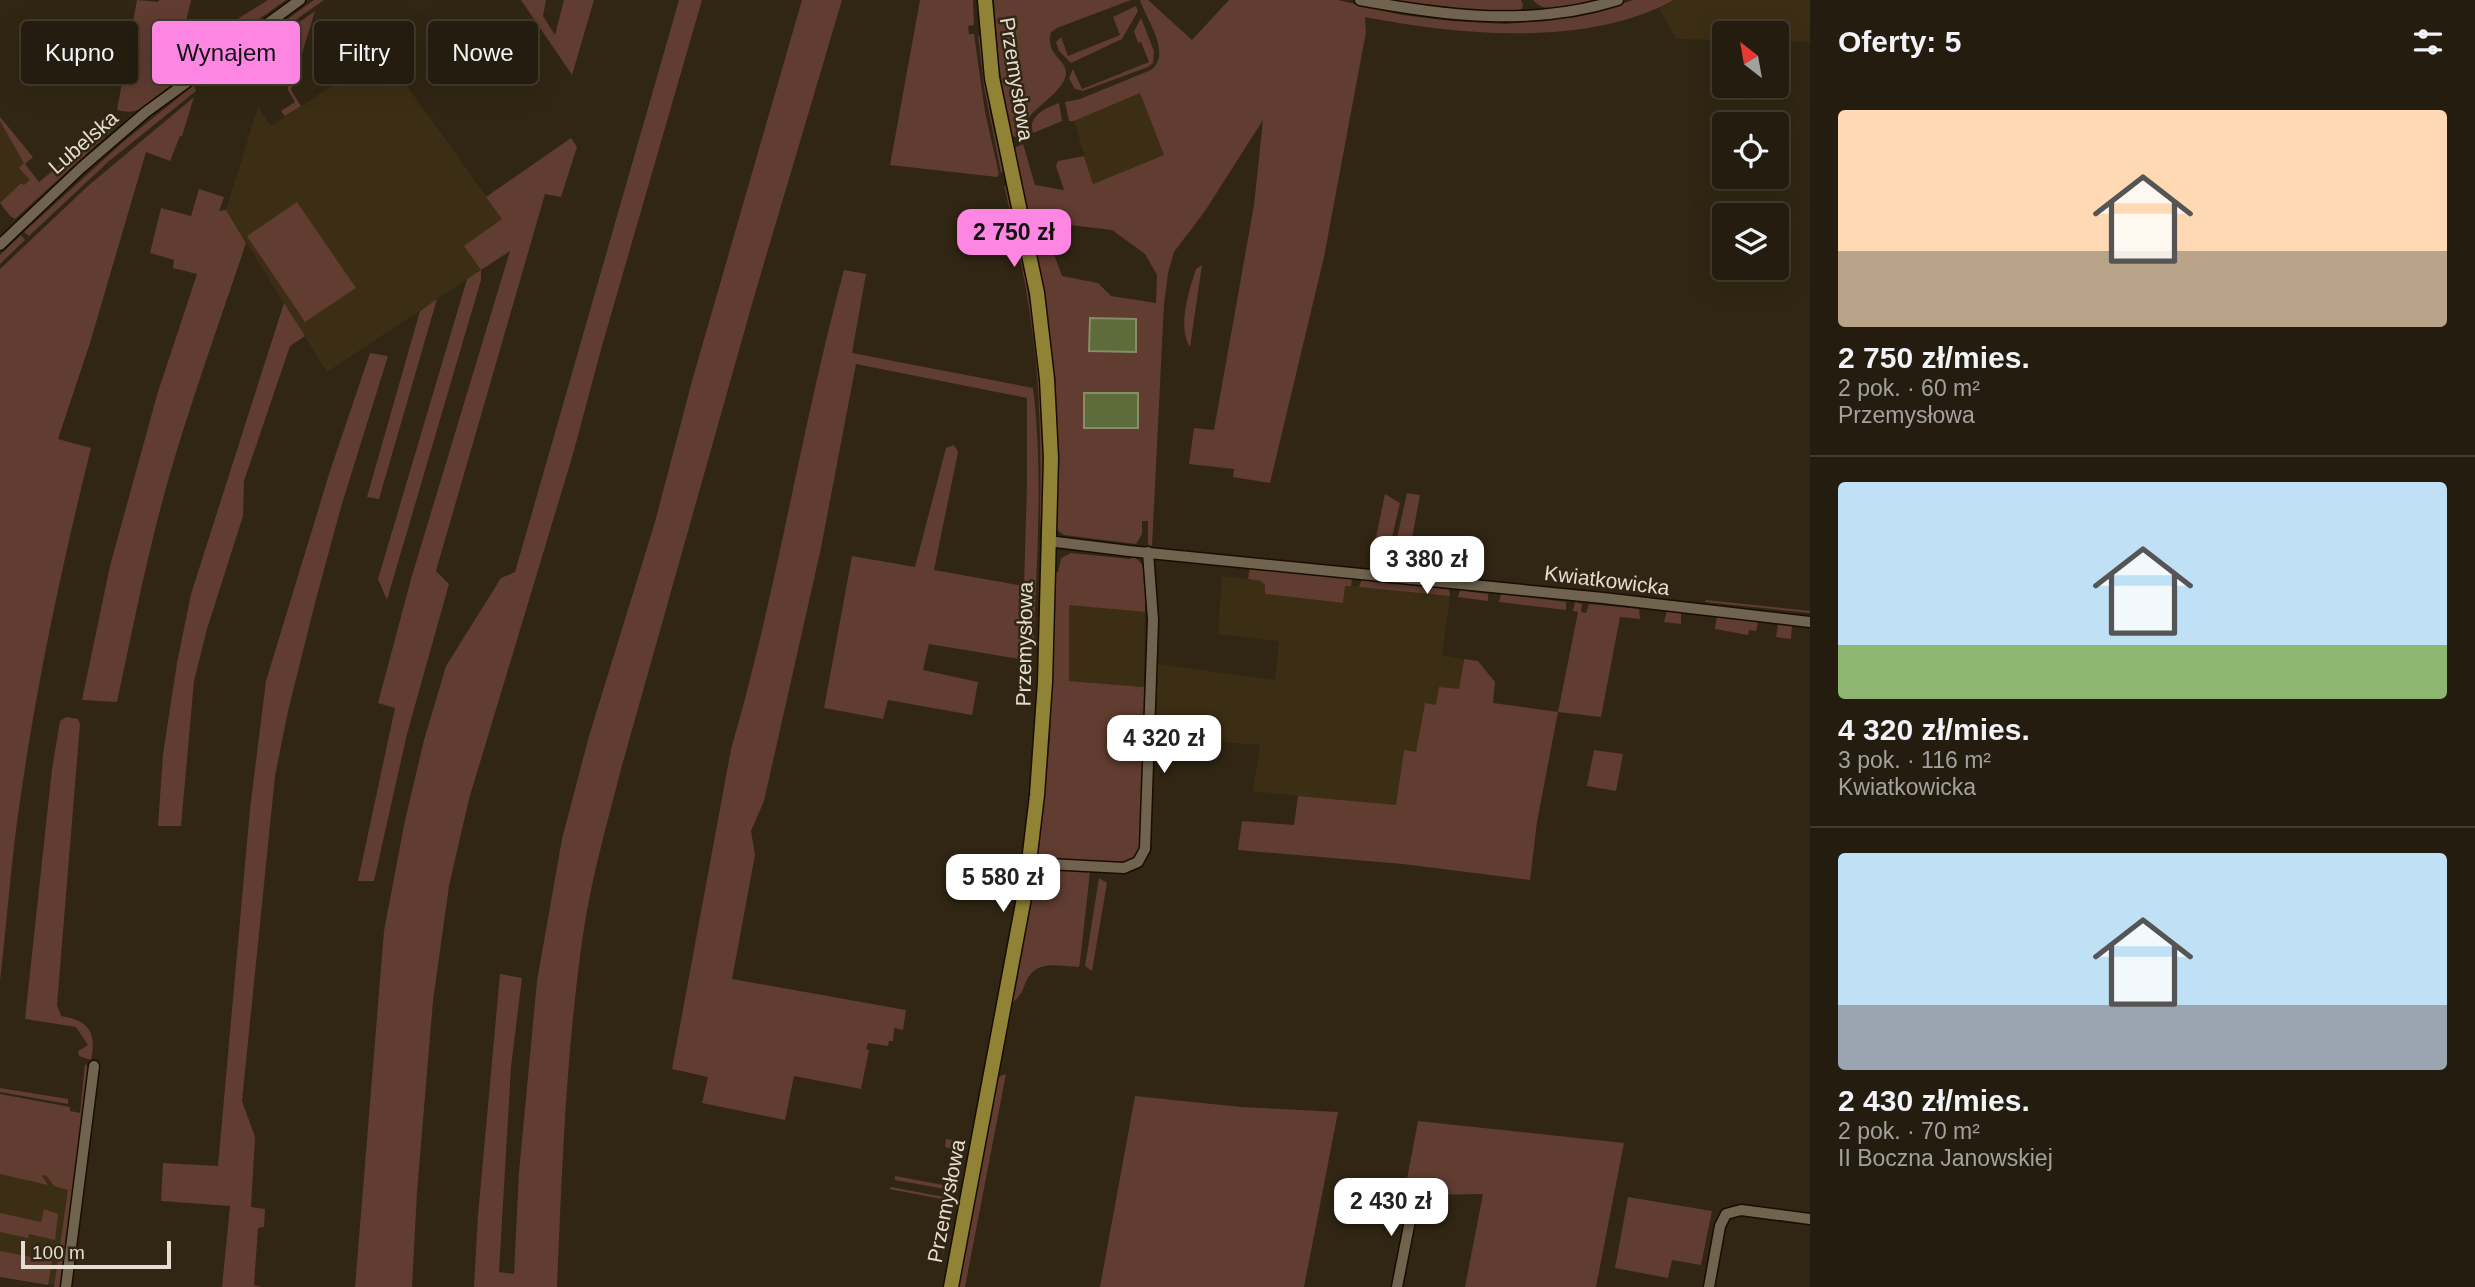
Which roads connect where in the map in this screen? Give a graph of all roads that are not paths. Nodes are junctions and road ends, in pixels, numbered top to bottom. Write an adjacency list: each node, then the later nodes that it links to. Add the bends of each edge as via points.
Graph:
1 (300, 0): 5 (street, Lubelska, via 146,112)
2 (985, 0): 6 (main road, Przemysłowa, via 995,92 1043,341 1050,447)
3 (1360, 0): 4 (street, via 1439,13 1522,18)
4 (1618, 0)
5 (0, 245)
6 (1048, 541): 7 (street, Kwiatkowicka); 9 (main road, Przemysłowa, via 1044,708)
7 (1148, 552): 8 (street, Kwiatkowicka); 9 (street, via 1153,620 1144,849 1138,862 1124,868)
8 (1810, 622)
9 (1029, 863): 14 (main road, Przemysłowa)
10 (94, 1066): 13 (street)
11 (1415, 1195): 15 (street)
12 (1810, 1219): 16 (street, via 1741,1210 1726,1214)
13 (66, 1287)
14 (951, 1287)
15 (1397, 1287)
16 (1709, 1287)

